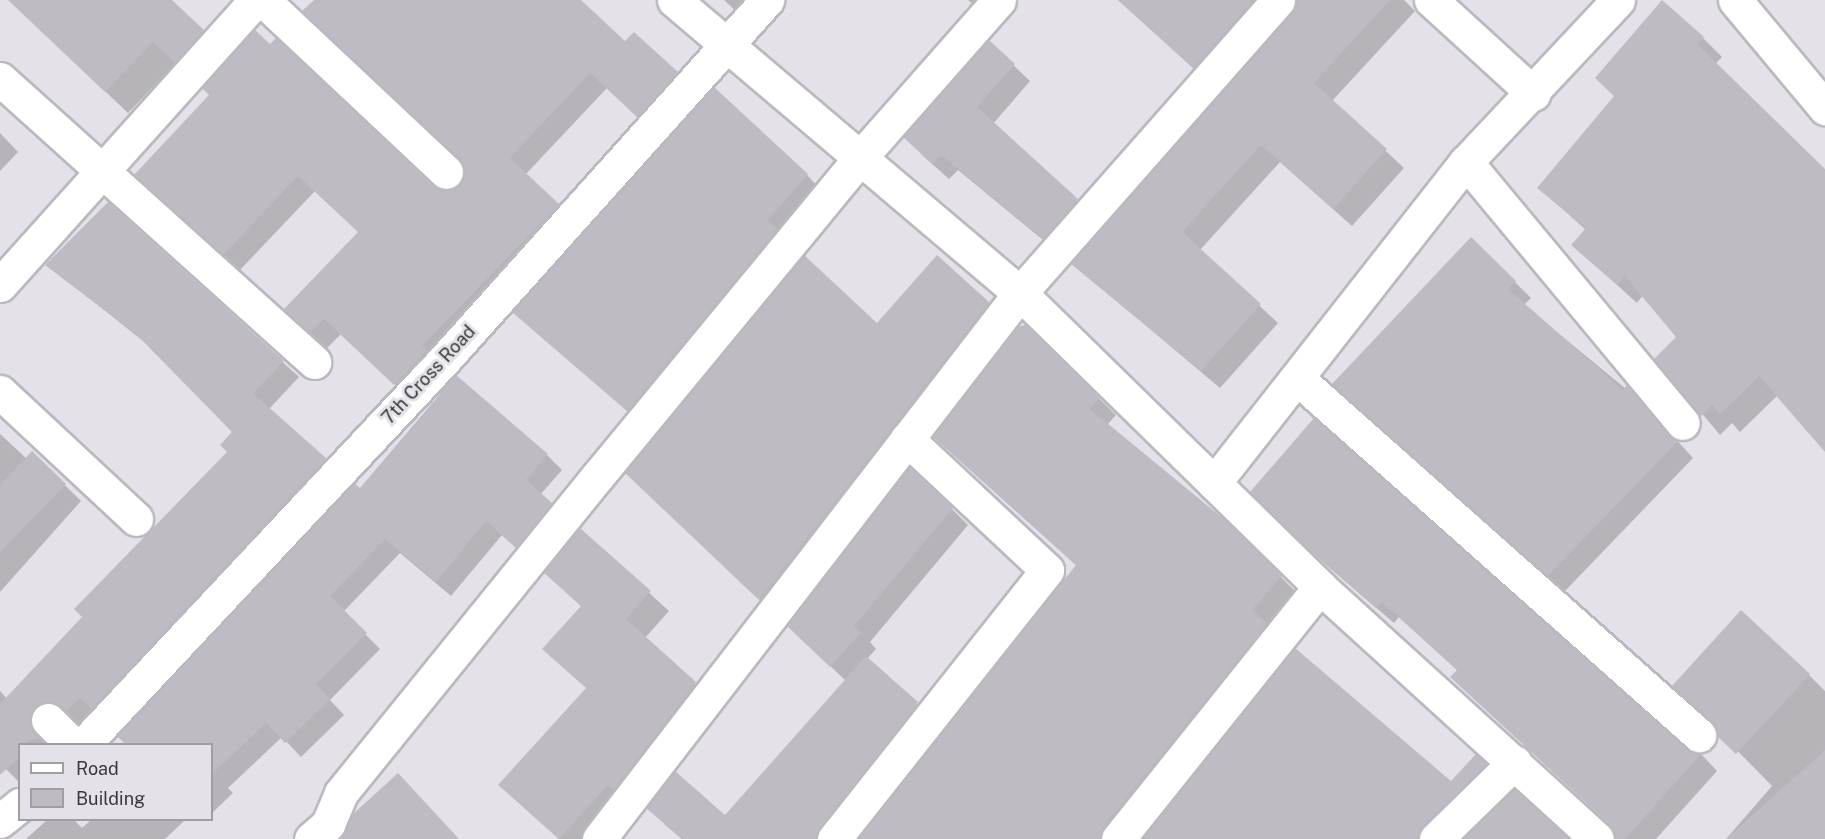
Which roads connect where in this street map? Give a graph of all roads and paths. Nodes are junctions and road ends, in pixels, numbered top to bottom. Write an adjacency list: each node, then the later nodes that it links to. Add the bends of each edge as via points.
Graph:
1 (256, 0): 16 (street)
2 (263, 0): 17 (street)
3 (674, 0): 10 (street)
4 (767, 0): 10 (street, 7th Cross Road)
5 (999, 0): 14 (street)
6 (1278, 0): 19 (street)
7 (1431, 0): 12 (street)
8 (1618, 0): 12 (street)
9 (1735, 0): 13 (street)
10 (727, 48): 14 (street); 31 (street, 7th Cross Road)
11 (0, 79): 16 (street)
12 (1534, 94): 15 (street)
13 (1825, 108)
14 (858, 160): 19 (street); 35 (street, via 356,774 328,824)
15 (1466, 162): 21 (street); 23 (street)
16 (102, 172): 18 (street); 20 (street)
17 (446, 172)
18 (0, 285)
19 (1020, 293): 24 (street); 25 (street)
20 (315, 362)
21 (1296, 378): 25 (street); 29 (street)
22 (0, 392): 26 (street)
23 (1683, 423)
24 (907, 439): 36 (street); 37 (street, via 1047,570)
25 (1214, 483): 27 (street)
26 (136, 519)
27 (1320, 587): 32 (street); 38 (street)
28 (48, 720): 30 (street)
29 (1699, 735)
30 (71, 743)
31 (85, 743)
32 (1515, 762): 39 (street); 40 (street)
33 (18, 807): 34 (street)
34 (0, 821)
35 (311, 839)
36 (599, 839)
37 (834, 839)
38 (1118, 839)
39 (1436, 839)
40 (1597, 839)

